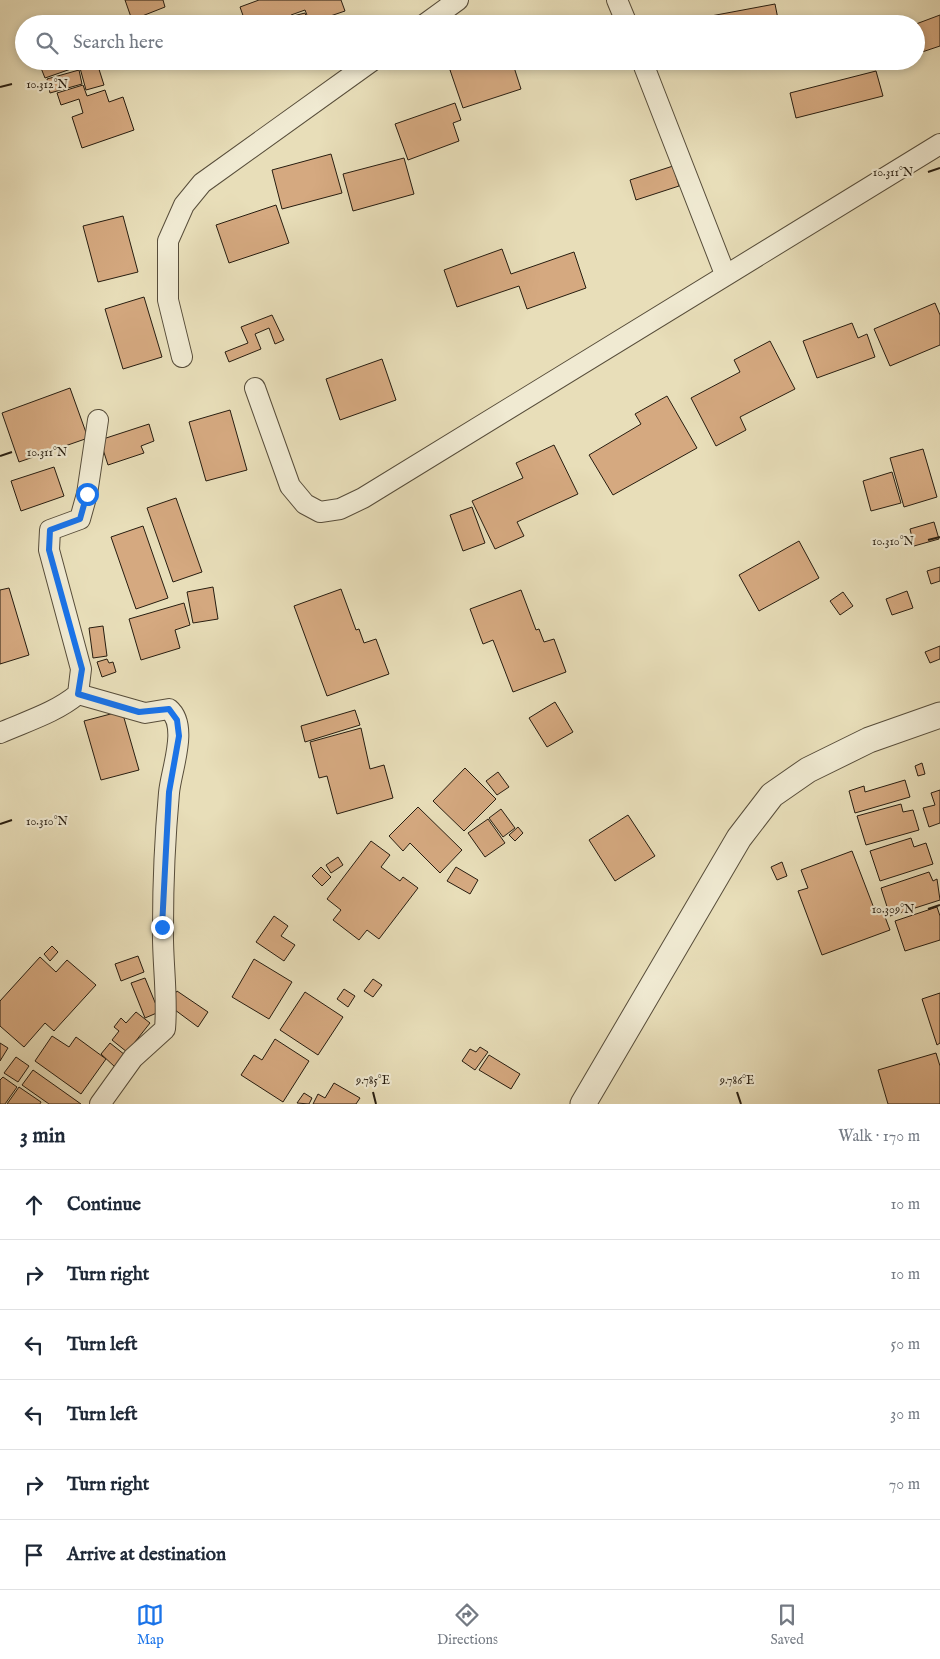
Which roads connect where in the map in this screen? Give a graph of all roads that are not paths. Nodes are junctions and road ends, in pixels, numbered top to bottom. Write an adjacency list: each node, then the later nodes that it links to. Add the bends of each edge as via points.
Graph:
1 (458, 0): 3 (street)
2 (618, 0): 4 (street)
3 (437, 15)
4 (624, 15)
5 (359, 70): 9 (street, via 202,183 184,205 168,241 168,300)
6 (646, 70): 8 (street)
7 (940, 144): 8 (street)
8 (725, 274): 10 (street, via 363,498 340,509 320,512 305,504 290,486)
9 (182, 357)
10 (255, 388)
11 (98, 420): 12 (street, via 80,519 50,530 49,550 82,669)
12 (78, 694): 14 (street, via 50,713); 15 (street, via 139,712 169,709 177,720 179,736 168,801 162,927 167,1011 165,1029 133,1058)
13 (940, 715): 16 (street, via 869,740 808,770 772,795 739,838)
14 (0, 733)
15 (100, 1104)
16 (583, 1104)

